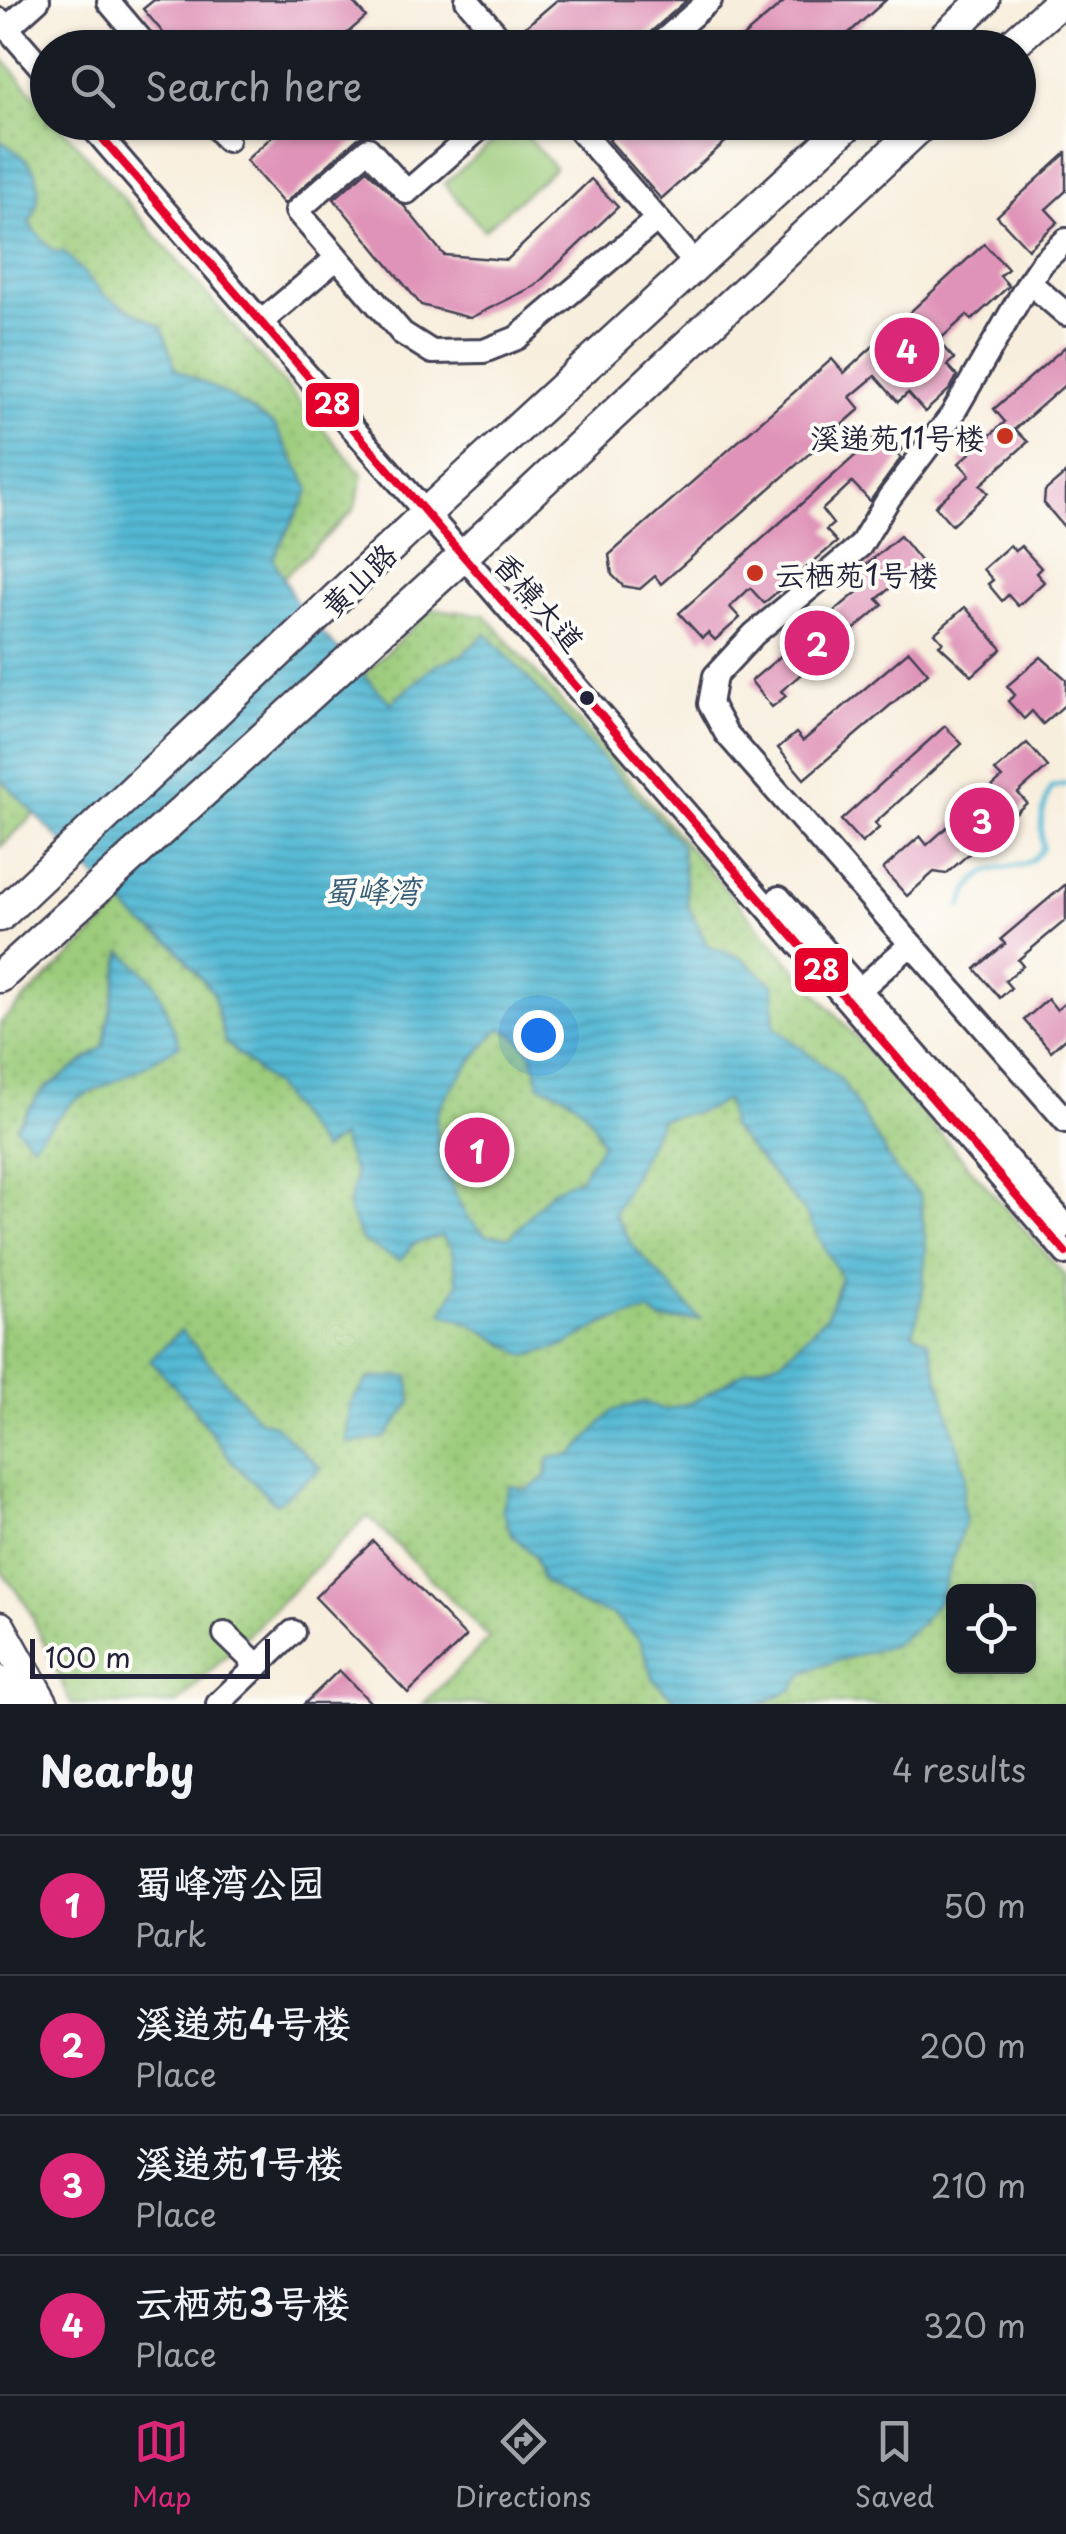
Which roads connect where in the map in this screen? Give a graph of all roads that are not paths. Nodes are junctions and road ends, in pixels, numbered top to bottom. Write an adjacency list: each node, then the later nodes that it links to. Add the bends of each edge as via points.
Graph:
1 (38, 0): 7 (street)
2 (112, 0): 8 (street)
3 (710, 0): 10 (street)
4 (984, 0): 11 (main road)
5 (1062, 0): 12 (main road)
6 (476, 3): 9 (street)
7 (5, 19): 13 (street); 14 (street)
8 (133, 30)
9 (495, 30)
10 (676, 30)
11 (952, 30)
12 (1028, 30)
13 (30, 43)
14 (30, 52)
15 (114, 140): 26 (street, 香樟大道)
16 (466, 140): 22 (street, via 407,192 368,149 297,212)
17 (589, 140): 20 (street)
18 (831, 140): 23 (main road, 黄山路)
19 (907, 140): 28 (main road, 黄山路)
20 (657, 219): 22 (street, via 516,338 484,351 432,352 402,332); 23 (street)
21 (1066, 240): 24 (street)
22 (337, 258): 26 (street)
23 (696, 264): 27 (main road, 黄山路)
24 (1029, 282): 25 (street); 30 (street, via 952,416 860,546 754,634 715,676 710,704 726,733)
25 (1066, 314)
26 (265, 319): 27 (street, 香樟大道)
27 (431, 509): 28 (street, 香樟大道); 29 (main road, 黄山路)
28 (467, 552): 31 (main road, 黄山路); 32 (street, 香樟大道)
29 (0, 916)
30 (910, 945): 32 (street); 33 (street)
31 (0, 977)
32 (853, 995): 34 (street, 香樟大道); 35 (street, 香樟大道)
33 (1066, 1121)
34 (1066, 1226)
35 (1066, 1252)
36 (0, 1627): 42 (main road)
37 (294, 1632): 39 (street)
38 (225, 1634): 39 (street)
39 (258, 1666): 43 (street)
40 (0, 1681): 41 (main road)
41 (14, 1704)
42 (43, 1704)
43 (218, 1704)

